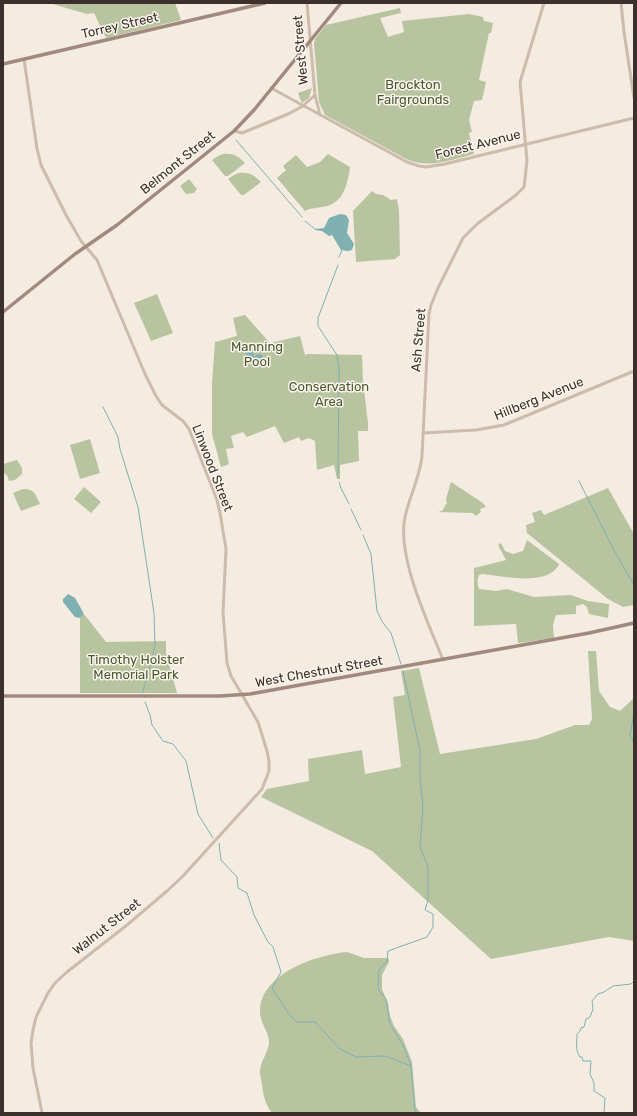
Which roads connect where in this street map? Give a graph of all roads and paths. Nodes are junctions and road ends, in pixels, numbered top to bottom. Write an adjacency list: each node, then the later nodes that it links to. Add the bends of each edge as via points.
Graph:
1 (265, 3): 7 (main road, Torrey Street)
2 (307, 3): 6 (street, West Street)
3 (341, 3): 6 (main road, Belmont Street)
4 (544, 3): 16 (street, Ash Street, via 520,82)
5 (621, 3): 11 (street)
6 (310, 40): 9 (main road, Belmont Street); 10 (street, West Street)
7 (24, 59): 8 (main road, Torrey Street); 17 (street, Linwood Street, via 38,156 58,201)
8 (3, 64)
9 (271, 88): 12 (street, Forest Avenue); 15 (main road, Belmont Street)
10 (315, 95): 12 (street, West Street); 13 (street, West Street)
11 (634, 98)
12 (303, 106): 13 (street, Forest Avenue); 15 (street, West Street, via 242,133)
13 (320, 115): 16 (street, Forest Avenue, via 394,156 419,166 432,167)
14 (634, 118): 16 (street, Forest Avenue)
15 (234, 131): 17 (main road, Belmont Street, via 117,225)
16 (526, 144): 20 (street, Ash Street, via 523,189 463,238 431,305 428,319)
17 (86, 246): 18 (main road, Belmont Street); 23 (street, Linwood Street, via 99,265 158,399 189,429 217,500 226,546 223,612 227,663 231,676)
18 (3, 312)
19 (634, 371): 20 (street, Hillberg Avenue, via 504,425 476,430)
20 (424, 432): 22 (street, Ash Street, via 420,468 405,518 404,542 414,585)
21 (634, 623): 22 (main road, West Chestnut Street)
22 (443, 660): 23 (main road, West Chestnut Street)
23 (243, 695): 24 (main road, West Chestnut Street); 25 (street, Linwood Street, via 258,722 268,751 269,768)
24 (3, 696)
25 (264, 786): 26 (street, Walnut Street, via 183,876 134,920 67,972 48,993 36,1017 31,1044)
26 (42, 1113)

